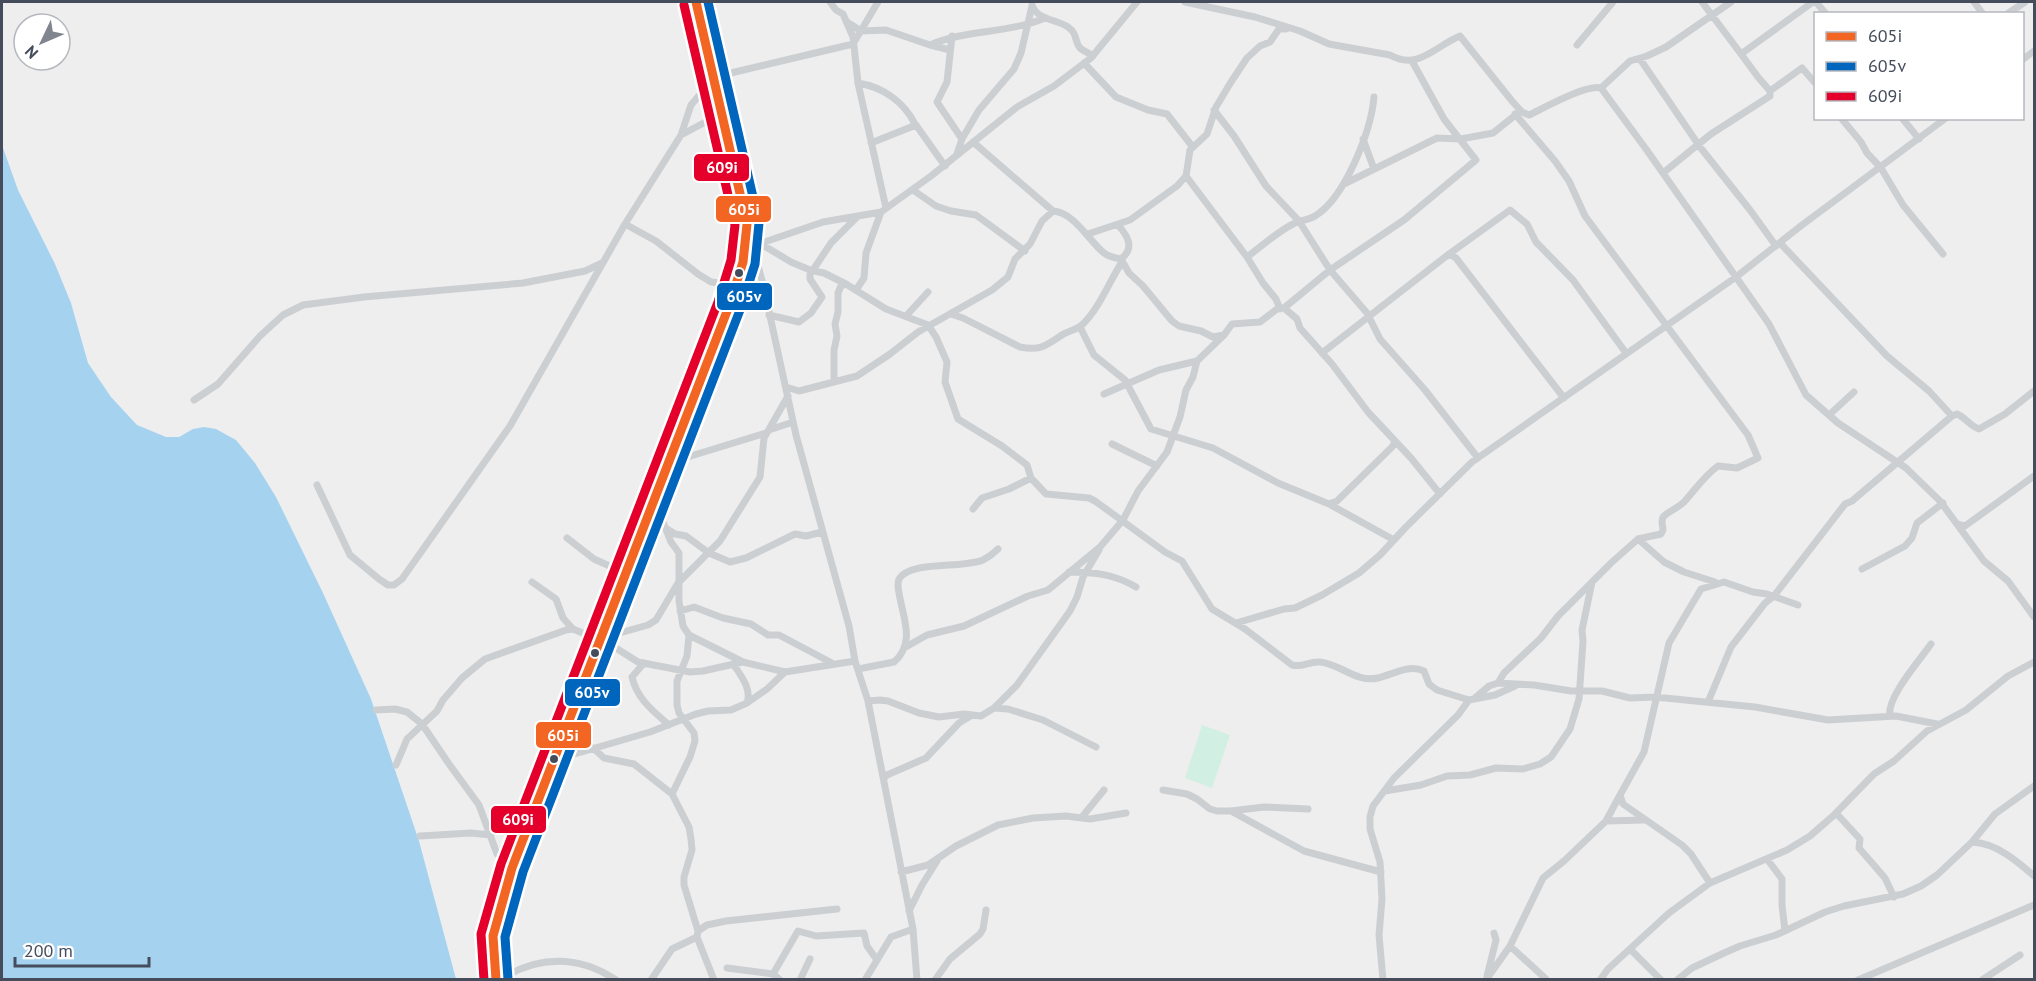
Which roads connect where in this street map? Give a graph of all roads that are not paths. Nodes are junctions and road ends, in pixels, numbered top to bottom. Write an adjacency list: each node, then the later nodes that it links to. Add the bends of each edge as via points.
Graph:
1 (696, 2): 29 (street)
2 (830, 2): 15 (street)
3 (878, 2): 18 (street)
4 (1137, 2): 25 (street)
5 (1185, 2): 17 (street, via 1245,14)
6 (1613, 2): 22 (street)
7 (1702, 2): 13 (street)
8 (1731, 2): 13 (street)
9 (1814, 2): 24 (street)
10 (2025, 2): 12 (street)
11 (1032, 4): 14 (street, via 1034,11); 16 (street)
12 (2010, 12)
13 (1712, 14): 24 (street); 26 (street, via 1666,47)
14 (1045, 18): 16 (street); 25 (street, via 1066,26 1076,34 1078,45)
15 (845, 20): 18 (street); 20 (street)
16 (1027, 25): 19 (street); 44 (street, via 1014,69 978,110)
17 (1290, 29): 27 (street, via 1329,44); 36 (street, via 1279,29 1270,42 1247,58)
18 (861, 31): 20 (street); 21 (street, via 886,30)
19 (952, 36): 21 (street); 23 (street)
20 (853, 44): 29 (street); 30 (street)
21 (930, 45): 23 (street)
22 (1577, 45)
23 (950, 50): 44 (street, via 947,82 937,102)
24 (1741, 54): 34 (street)
25 (1093, 56): 28 (street)
26 (1640, 59): 33 (street, via 1630,61); 50 (street)
27 (1412, 61): 37 (street, via 1460,36); 46 (street, via 1444,119)
28 (1084, 63): 48 (street, via 1054,86 1017,106); 51 (street, via 1116,97 1167,114)
29 (714, 77): 32 (street)
30 (858, 83): 42 (street, via 870,85 896,100); 49 (street)
31 (1814, 83): 34 (street, via 1802,68)
32 (716, 87): 38 (street); 43 (street, via 702,92 691,105)
33 (1601, 88): 37 (street, via 1577,93 1529,115); 56 (street)
34 (1770, 91): 50 (street, via 1765,101)
35 (1374, 98): 45 (street)
36 (1214, 110): 51 (street, via 1207,134); 63 (street, via 1266,186)
37 (1519, 111): 46 (street, via 1493,133); 93 (street, via 1569,181 1585,216)
38 (723, 117): 43 (street, via 713,118); 65 (street)
39 (1843, 120): 54 (street)
40 (1904, 120): 47 (street)
41 (1944, 120): 47 (street)
42 (915, 124): 49 (street); 53 (street)
43 (681, 135): 64 (street)
44 (962, 139): 52 (street)
45 (1363, 139): 55 (street); 58 (street)
46 (1461, 139): 55 (street, via 1437,138); 78 (street, via 1476,160 1404,220)
47 (1919, 140): 54 (street)
48 (973, 142): 52 (street); 61 (street)
49 (871, 143): 60 (street)
50 (1698, 145): 56 (street); 69 (street)
51 (1192, 146): 57 (street)
52 (956, 157): 53 (street)
53 (945, 166): 59 (street)
54 (1881, 168): 69 (street); 73 (street, via 1903,205)
55 (1374, 169): 58 (street)
56 (1663, 173): 79 (street)
57 (1186, 176): 66 (street); 74 (street)
58 (1344, 184): 63 (street, via 1314,217)
59 (913, 190): 60 (street); 71 (street, via 936,206 976,214)
60 (883, 210): 62 (street); 82 (street, via 866,253 864,278)
61 (1053, 211): 67 (street, via 1060,211); 71 (street, via 1042,221)
62 (857, 216): 68 (street, via 807,226); 77 (street)
63 (1299, 221): 74 (street); 78 (street)
64 (625, 224): 76 (street); 81 (street, via 656,241 711,282)
65 (747, 224): 70 (street); 81 (street, via 743,262)
66 (1118, 225): 67 (street); 75 (street, via 1129,242)
67 (1088, 234): 75 (street, via 1105,254)
68 (761, 244): 70 (street); 77 (street)
69 (1778, 244): 79 (street); 110 (street, via 1887,356)
70 (753, 246): 87 (street)
71 (1025, 251): 84 (street, via 1012,263 1005,281)
72 (1449, 254): 89 (street); 98 (street, via 1510,210 1527,224 1536,242 1573,279); 107 (street, via 1456,258)
73 (1942, 254)
74 (1247, 256): 85 (street)
75 (1122, 260): 94 (street, via 1110,286); 96 (street, via 1172,321 1213,337)
76 (602, 263): 108 (street, via 585,271 513,284 303,305 283,315 218,384); 122 (street, via 510,426 399,583 388,585 350,555)
77 (812, 270): 80 (street); 87 (street, via 810,279 822,297 811,313 799,322)
78 (1330, 270): 85 (street); 89 (street)
79 (1736, 277): 93 (street); 109 (street, via 1769,324 1806,395)
80 (846, 284): 82 (street); 100 (street, via 837,293)
81 (735, 285): 117 (street)
82 (856, 290): 88 (street, via 886,309)
83 (928, 292): 88 (street)
84 (960, 308): 86 (street); 90 (street)
85 (1282, 308): 96 (street, via 1260,322 1232,324); 97 (street, via 1297,319 1300,328)
86 (951, 314): 90 (street); 92 (street)
87 (770, 315): 102 (street)
88 (906, 316): 91 (street)
89 (1369, 317): 97 (street); 116 (street, via 1380,339)
90 (963, 318): 94 (street, via 1030,349 1050,345)
91 (918, 321): 92 (street); 95 (street)
92 (928, 325): 95 (street); 121 (street, via 947,362 945,382 958,420 1027,465)
93 (1667, 325): 98 (street); 133 (street, via 1748,435 1758,458 1737,468 1718,466 1665,516 1661,534)
94 (1080, 327): 101 (street, via 1094,355)
95 (918, 332): 100 (street, via 862,373)
96 (1224, 335): 99 (street)
97 (1322, 352): 114 (street)
98 (1626, 353): 107 (street)
99 (1197, 361): 101 (street); 113 (street)
100 (834, 382): 102 (street, via 799,391)
101 (1126, 383): 105 (street); 113 (street, via 1151,429)
102 (786, 387): 106 (street)
103 (2034, 391): 110 (street, via 1979,429 1964,417)
104 (1854, 392): 109 (street)
105 (1104, 394)
106 (788, 396): 111 (street); 112 (street)
107 (1563, 398): 116 (street)
108 (194, 400)
109 (1829, 415): 118 (street)
110 (1952, 416): 118 (street)
111 (789, 423): 112 (street); 131 (street, via 796,435)
112 (767, 431): 117 (street); 137 (street, via 760,477)
113 (1174, 435): 119 (street); 125 (street, via 1213,448 1271,480)
114 (1395, 442): 123 (street); 125 (street, via 1337,501)
115 (1112, 444): 119 (street)
116 (1478, 458): 123 (street)
117 (668, 463): 127 (street)
118 (1898, 463): 124 (street); 147 (street, via 1845,504)
119 (1158, 466): 128 (street, via 1138,491)
120 (2034, 476): 129 (street, via 1965,526)
121 (1031, 478): 126 (street, via 982,498); 128 (street, via 1046,494 1089,498)
122 (317, 485)
123 (1440, 494): 134 (street)
124 (1943, 503): 129 (street); 138 (street, via 1917,523 1905,546)
125 (1329, 504): 134 (street)
126 (973, 509)
127 (650, 510): 130 (street); 141 (street)
128 (1123, 520): 135 (street); 151 (street, via 1182,561 1212,609)
129 (1957, 524): 150 (street)
130 (667, 529): 137 (street, via 692,539); 144 (street, via 679,553)
131 (822, 532): 137 (street, via 795,534 730,562); 158 (street)
132 (567, 538): 141 (street, via 594,559)
133 (1638, 539): 143 (street); 145 (street, via 1665,562)
134 (1394, 540): 151 (street, via 1359,573 1322,595 1295,608)
135 (1101, 548): 139 (street); 140 (street)
136 (998, 549): 157 (street, via 981,561 949,567 926,566 899,580 908,639)
137 (709, 553): 144 (street)
138 (1862, 569)
139 (1069, 572): 140 (street); 157 (street, via 1048,590 964,626 927,635)
140 (1087, 572): 146 (street); 175 (street, via 1070,611 1017,685)
141 (625, 573): 153 (street)
142 (532, 582): 152 (street, via 556,599)
143 (1592, 582): 167 (street); 169 (street, via 1582,630)
144 (678, 583): 149 (street); 153 (street, via 656,620 616,634)
145 (1717, 583): 147 (street); 170 (street, via 1699,592 1669,643)
146 (1136, 587)
147 (1774, 596): 148 (street); 174 (street, via 1731,647)
148 (1798, 605)
149 (680, 611): 154 (street); 162 (street, via 694,607 752,624)
150 (2034, 617)
151 (1236, 623): 171 (street, via 1292,665 1322,662 1364,678 1417,668 1424,671 1429,684 1437,690)
152 (573, 630): 155 (street); 180 (street, via 485,659 462,678)
153 (603, 630): 155 (street)
154 (689, 635): 159 (street); 164 (street, via 687,656)
155 (599, 640): 161 (street); 185 (street)
156 (1931, 644): 178 (street, via 1893,697)
157 (904, 648): 165 (street, via 894,662)
158 (855, 661): 162 (street); 165 (street)
159 (743, 662): 163 (street); 166 (street)
160 (2034, 662): 181 (street, via 2008,676 1966,710)
161 (644, 663): 164 (street); 182 (street, via 633,677 636,690 651,711)
162 (832, 663): 166 (street)
163 (734, 665): 164 (street, via 695,672); 173 (street, via 747,688)
164 (680, 669): 179 (street, via 677,710)
165 (858, 669): 172 (street)
166 (784, 672): 173 (street)
167 (1498, 683): 168 (street); 171 (street)
168 (1515, 686): 169 (street); 171 (street)
169 (1580, 690): 170 (street, via 1621,697); 191 (street, via 1567,734 1551,757 1540,764 1447,776)
170 (1655, 697): 174 (street); 193 (street, via 1644,752)
171 (1472, 699): 191 (street)
172 (868, 701): 177 (street, via 888,701 931,716); 187 (street)
173 (747, 702): 179 (street, via 731,710 708,711)
174 (1708, 702): 178 (street, via 1828,720)
175 (994, 708): 177 (street, via 981,716); 183 (street, via 1043,720)
176 (376, 710): 180 (street, via 406,712)
177 (972, 715): 187 (street, via 959,723 926,758)
178 (1890, 716): 181 (street)
179 (684, 720): 182 (street); 192 (street, via 695,741)
180 (422, 724): 186 (street, via 406,739); 201 (street, via 480,805)
181 (1937, 724): 197 (street, via 1874,774)
182 (669, 725): 184 (street)
183 (1096, 747)
184 (593, 748): 185 (street); 192 (street, via 604,758 634,764)
185 (554, 760): 206 (street)
186 (396, 765)
187 (884, 778): 207 (street)
188 (2034, 786): 203 (street, via 1995,813)
189 (1104, 790): 198 (street)
190 (1163, 790): 195 (street, via 1187,794 1210,809)
191 (1384, 791): 208 (street, via 1370,817)
192 (672, 794): 219 (street, via 692,839 684,885)
193 (1620, 795): 199 (street, via 1623,804); 200 (street)
194 (1308, 808): 195 (street)
195 (1232, 811): 208 (street, via 1304,850)
196 (1126, 813): 198 (street)
197 (1836, 813): 205 (street, via 1800,843); 211 (street, via 1860,839 1859,848 1885,878)
198 (1082, 817): 204 (street, via 1033,818 998,825)
199 (1647, 820): 200 (street); 210 (street, via 1683,845)
200 (1606, 821): 220 (street, via 1543,878)
201 (491, 835): 202 (street, via 471,832); 206 (street, via 497,854)
202 (420, 836)
203 (1972, 842): 209 (street, via 1996,848); 211 (street, via 1929,881)
204 (939, 858): 207 (street); 215 (street)
205 (1767, 859): 210 (street); 217 (street, via 1782,879)
206 (512, 868): 229 (street, via 493,936)
207 (902, 872): 215 (street)
208 (1380, 873): 238 (street)
209 (2034, 876)
210 (1710, 883): 221 (street, via 1669,913)
211 (1894, 897): 217 (street, via 1844,906)
212 (2034, 905): 243 (street)
213 (837, 909): 219 (street, via 726,921 707,925)
214 (986, 910): 237 (street, via 980,934 950,959)
215 (909, 911): 216 (street)
216 (913, 929): 224 (street, via 891,937); 227 (street)
217 (1785, 931): 242 (street, via 1724,953)
218 (1494, 933): 228 (street)
219 (697, 934): 232 (street, via 672,950); 233 (street)
220 (1510, 946): 228 (street); 239 (street)
221 (1631, 950): 240 (street); 241 (street)
222 (2020, 955): 244 (street)
223 (810, 959): 235 (street)
224 (877, 960): 226 (street, via 864,933 816,936 798,931); 236 (street)
225 (727, 968): 226 (street)
226 (773, 974): 234 (street)
227 (916, 979)
228 (1486, 979)
229 (496, 980)
230 (500, 980): 231 (street, via 526,967 557,960 596,968)
231 (616, 980)
232 (651, 980)
233 (714, 980)
234 (780, 980)
235 (800, 980)
236 (865, 980)
237 (935, 980)
238 (1383, 980)
239 (1547, 980)
240 (1600, 980)
241 (1661, 980)
242 (1677, 980)
243 (1858, 980)
244 (1982, 980)

